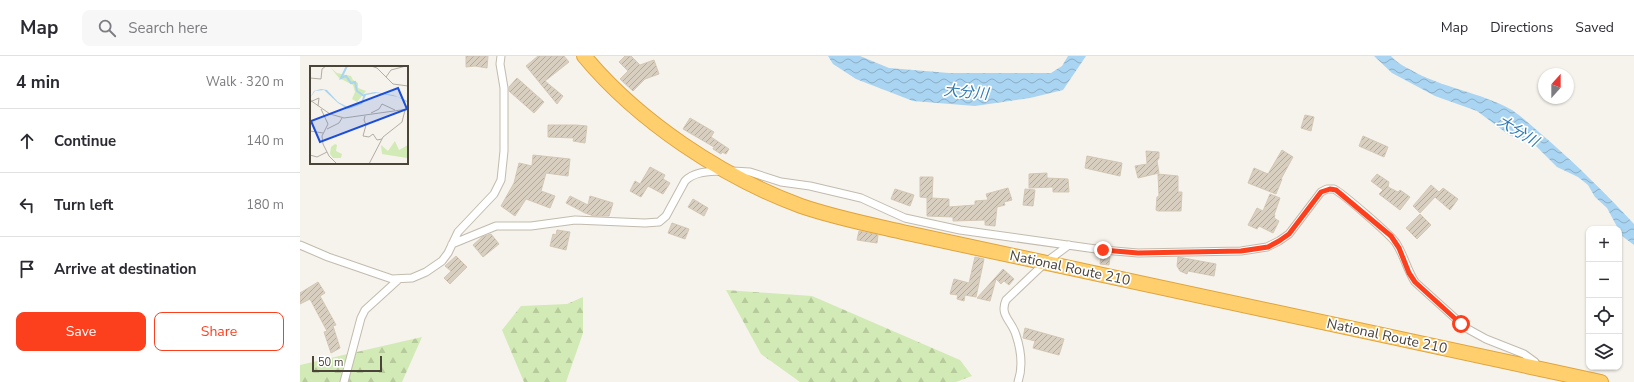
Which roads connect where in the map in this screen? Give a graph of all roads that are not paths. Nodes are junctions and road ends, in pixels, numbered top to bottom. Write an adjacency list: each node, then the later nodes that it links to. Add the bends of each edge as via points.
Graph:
1 (501, 56): 4 (street, via 504,88 504,152 501,180 494,194 463,226)
2 (584, 56): 3 (highway, National Route 210, via 610,84 644,114 689,148)
3 (726, 171): 4 (street, via 704,172 689,177 666,216 659,222 575,220 531,226 496,226); 6 (street, via 750,172 781,182 861,198 905,218 960,230); 7 (highway, National Route 210, via 767,192 819,212)
4 (452, 244): 8 (street, via 442,261 433,268 412,278)
5 (300, 245): 8 (street)
6 (1069, 245): 7 (street); 9 (street, via 1138,253 1259,249 1284,238 1296,227 1321,192 1334,189 1391,236 1415,282 1461,324 1486,339 1528,356 1535,362)
7 (1046, 262): 9 (highway, National Route 210); 11 (street, via 1006,300 1003,307 1019,347)
8 (398, 280): 10 (street, via 365,310)
9 (1535, 368): 12 (highway, National Route 210)
10 (344, 382)
11 (1018, 382)
12 (1601, 382)

